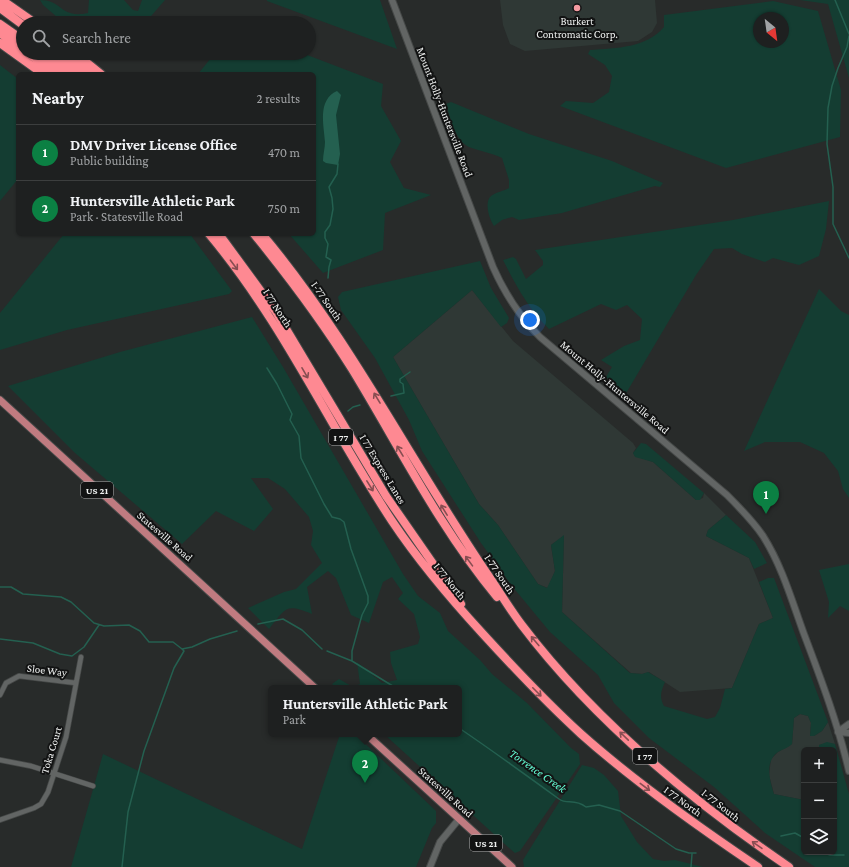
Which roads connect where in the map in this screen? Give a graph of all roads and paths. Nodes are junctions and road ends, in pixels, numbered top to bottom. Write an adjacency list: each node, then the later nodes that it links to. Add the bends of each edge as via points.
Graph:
1 (2, 0): 4 (highway)
2 (392, 0): 38 (main road, Mount Holly-Huntersville Road, via 494,267 510,300 540,337 726,495 757,527 772,551 784,580)
3 (0, 8): 6 (highway)
4 (25, 16)
5 (0, 18): 8 (highway)
6 (16, 19)
7 (0, 24): 10 (highway)
8 (16, 29)
9 (0, 33): 12 (highway)
10 (16, 35)
11 (0, 43): 13 (highway)
12 (16, 45)
13 (16, 55)
14 (23, 60): 20 (highway)
15 (37, 60): 21 (highway)
16 (49, 60): 22 (highway)
17 (59, 60): 23 (highway)
18 (71, 60): 24 (highway)
19 (84, 60): 25 (highway)
20 (39, 72)
21 (53, 72)
22 (65, 72)
23 (74, 72)
24 (86, 72)
25 (99, 72)
26 (211, 236): 32 (highway, I 77 North / I 77, one-way to 32, via 270,316 366,481 406,540 446,594)
27 (221, 236): 32 (highway, I 77 Express Lanes / I 77, via 290,334 399,516)
28 (256, 236): 31 (highway, I 77, one-way to 28, via 467,558 338,348)
29 (264, 236): 31 (highway, I-77 South / I 77, one-way to 29, via 443,509 344,344 299,280)
30 (0, 400): 35 (main road, Statesville Road / US 21)
31 (520, 623): 50 (highway, I-77 South / I 77, one-way to 31, via 718,816 644,754 592,705)
32 (482, 632): 49 (highway, I 77 North / I 77, one-way to 49, via 530,685 600,750 656,796)
33 (81, 657): 34 (street, Toka Court)
34 (76, 683): 36 (street, Sloe Way, via 19,676 6,683); 43 (street, Toka Court, via 66,737)
35 (312, 685)
36 (0, 695)
37 (849, 724): 38 (main road)
38 (838, 732): 39 (main road); 42 (main road, Mount Holly-Huntersville Road)
39 (849, 733)
40 (369, 737): 45 (main road, Statesville Road / US 21)
41 (0, 760): 43 (street)
42 (849, 771)
43 (53, 773): 44 (street); 46 (street, Toka Court, via 48,792 41,804)
44 (93, 786)
45 (459, 819): 47 (main road, via 440,842); 48 (main road, Statesville Road / US 21)
46 (0, 820)
47 (430, 867)
48 (512, 867)
49 (758, 867)
50 (789, 867)

